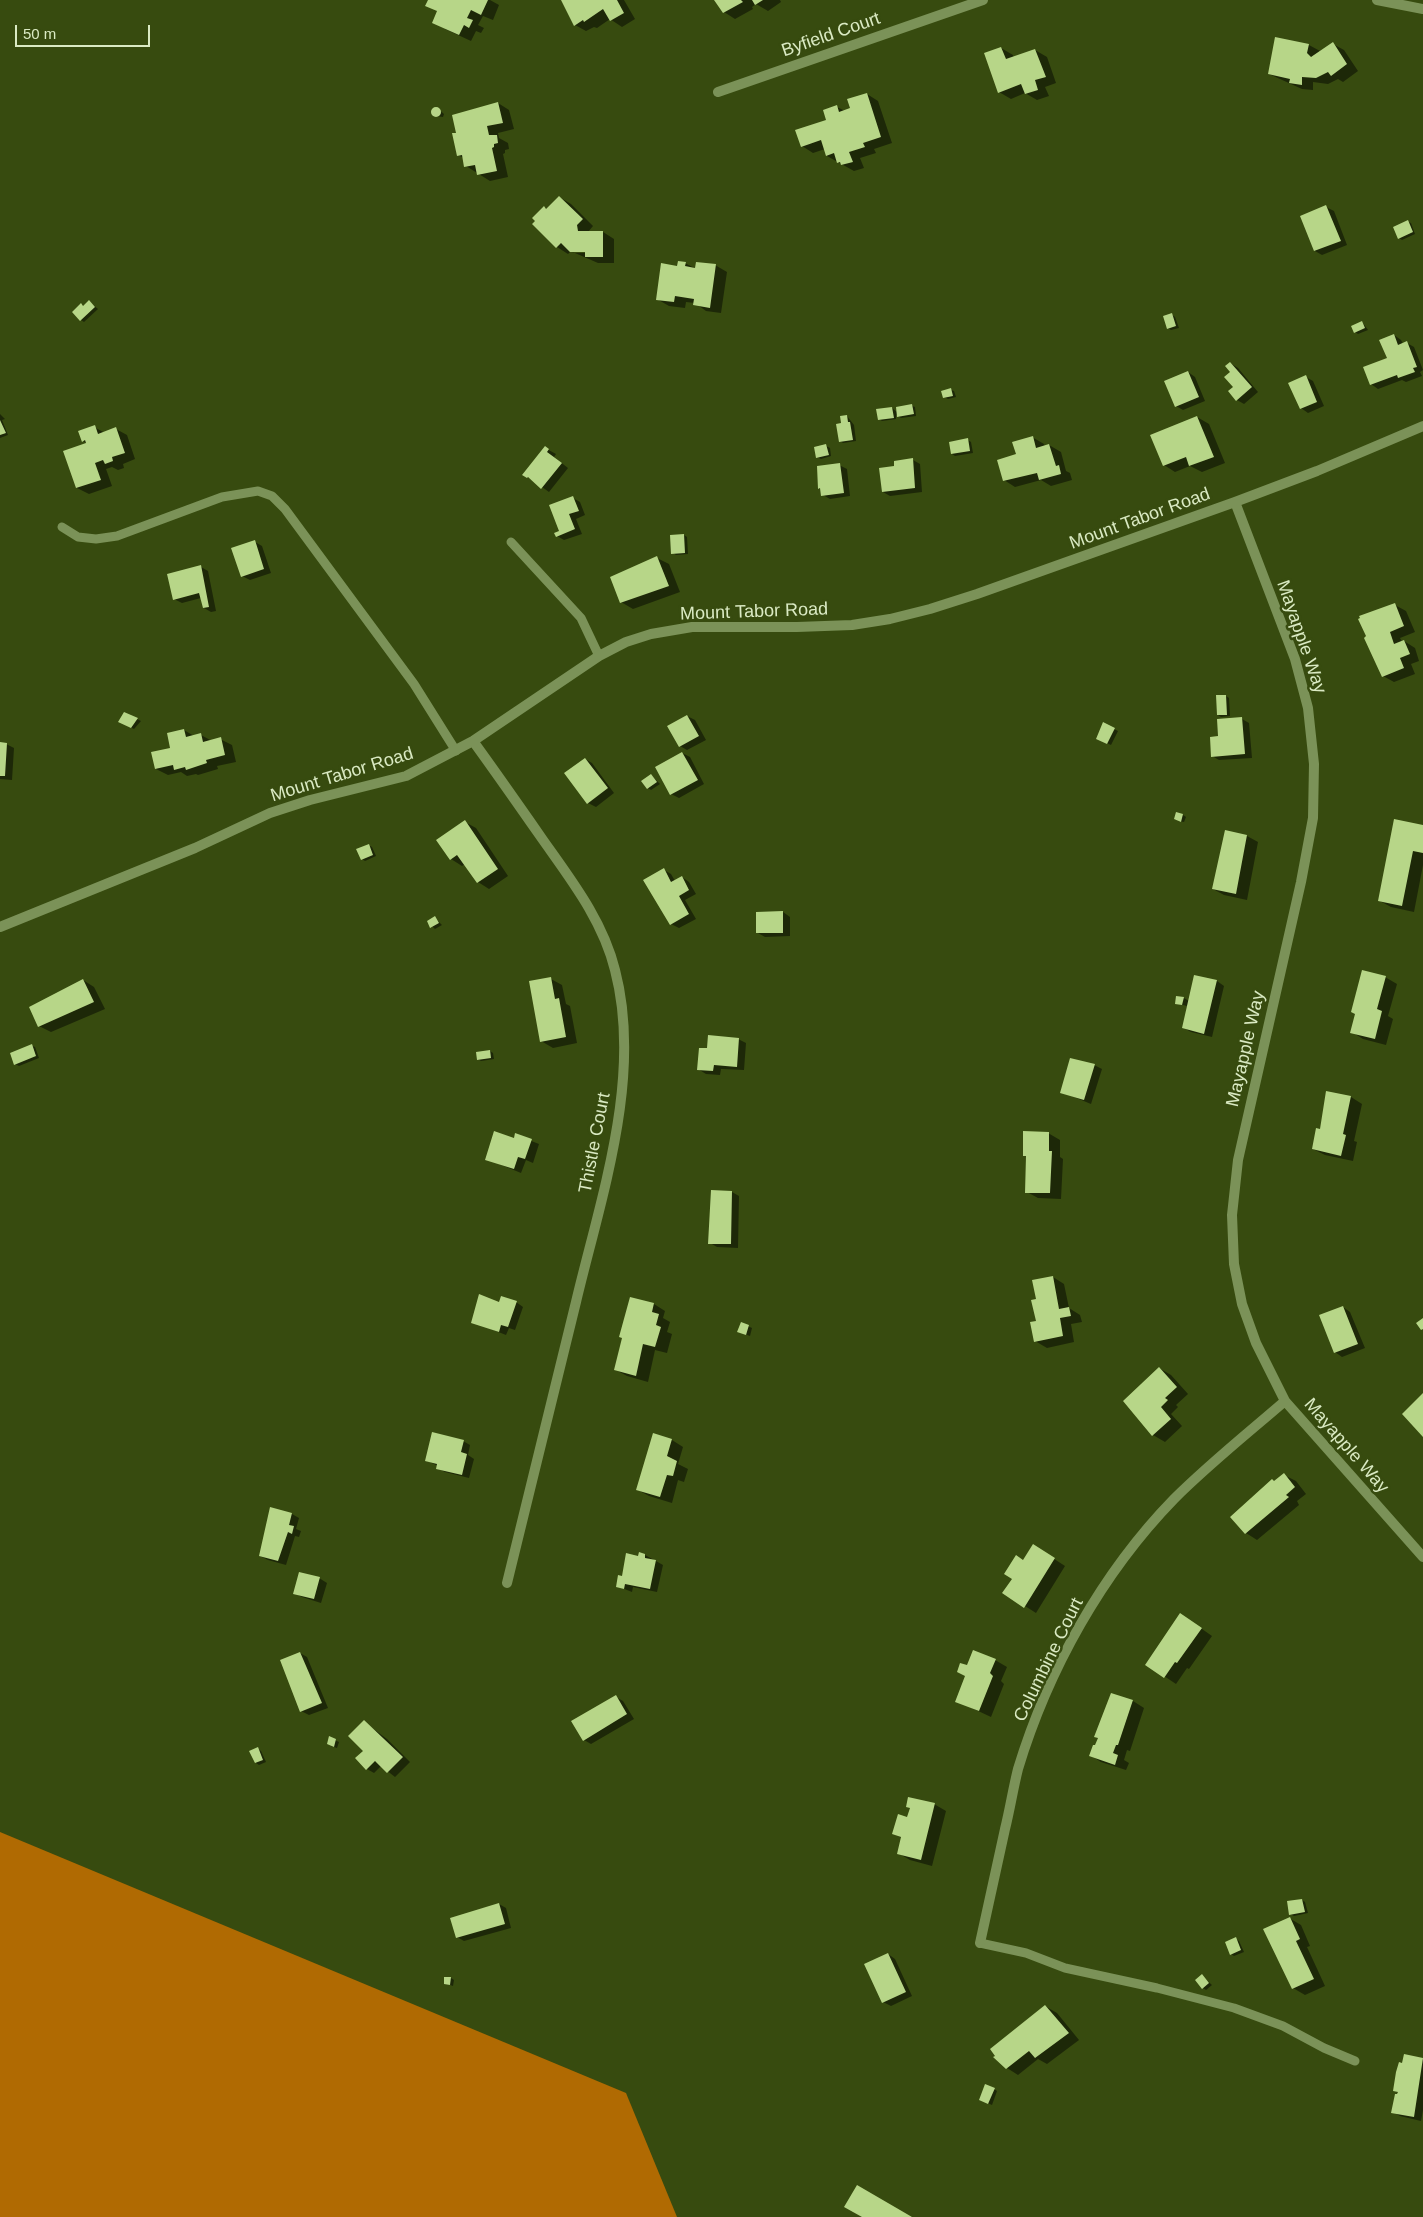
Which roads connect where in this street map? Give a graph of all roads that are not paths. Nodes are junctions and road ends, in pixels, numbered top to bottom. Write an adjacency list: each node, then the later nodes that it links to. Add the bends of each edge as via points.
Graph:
1 (983, 0): 4 (street, Byfield Court)
2 (1377, 0): 3 (street)
3 (1423, 9)
4 (718, 92)
5 (1423, 426): 6 (street, Mount Tabor Road)
6 (1235, 502): 9 (street, Mount Tabor Road, via 977,594 898,617 834,626 692,627 651,634); 13 (street, Mayapple Way, via 1295,659 1308,708 1314,764 1313,818 1238,1160 1232,1215 1234,1264 1242,1304 1256,1343)
7 (62, 527): 11 (lane, via 78,537 117,536 222,497 258,491 272,496 285,509 414,684)
8 (511, 542): 9 (lane, via 582,618)
9 (598, 656): 10 (street, Mount Tabor Road)
10 (473, 741): 11 (street, Mount Tabor Road); 15 (street, Thistle Court, via 584,897 615,969 623,1014 624,1065 620,1114)
11 (456, 750): 12 (street, Mount Tabor Road, via 406,776 310,800 270,814)
12 (0, 927)
13 (1285, 1401): 14 (street, Mayapple Way); 16 (street, Columbine Court, via 1207,1467 1174,1500 1139,1540 1101,1592 1074,1638 1051,1685 1018,1770)
14 (1423, 1557)
15 (507, 1583)
16 (980, 1943): 17 (lane, via 1026,1953 1065,1968 1234,2008 1284,2026)
17 (1355, 2061)

